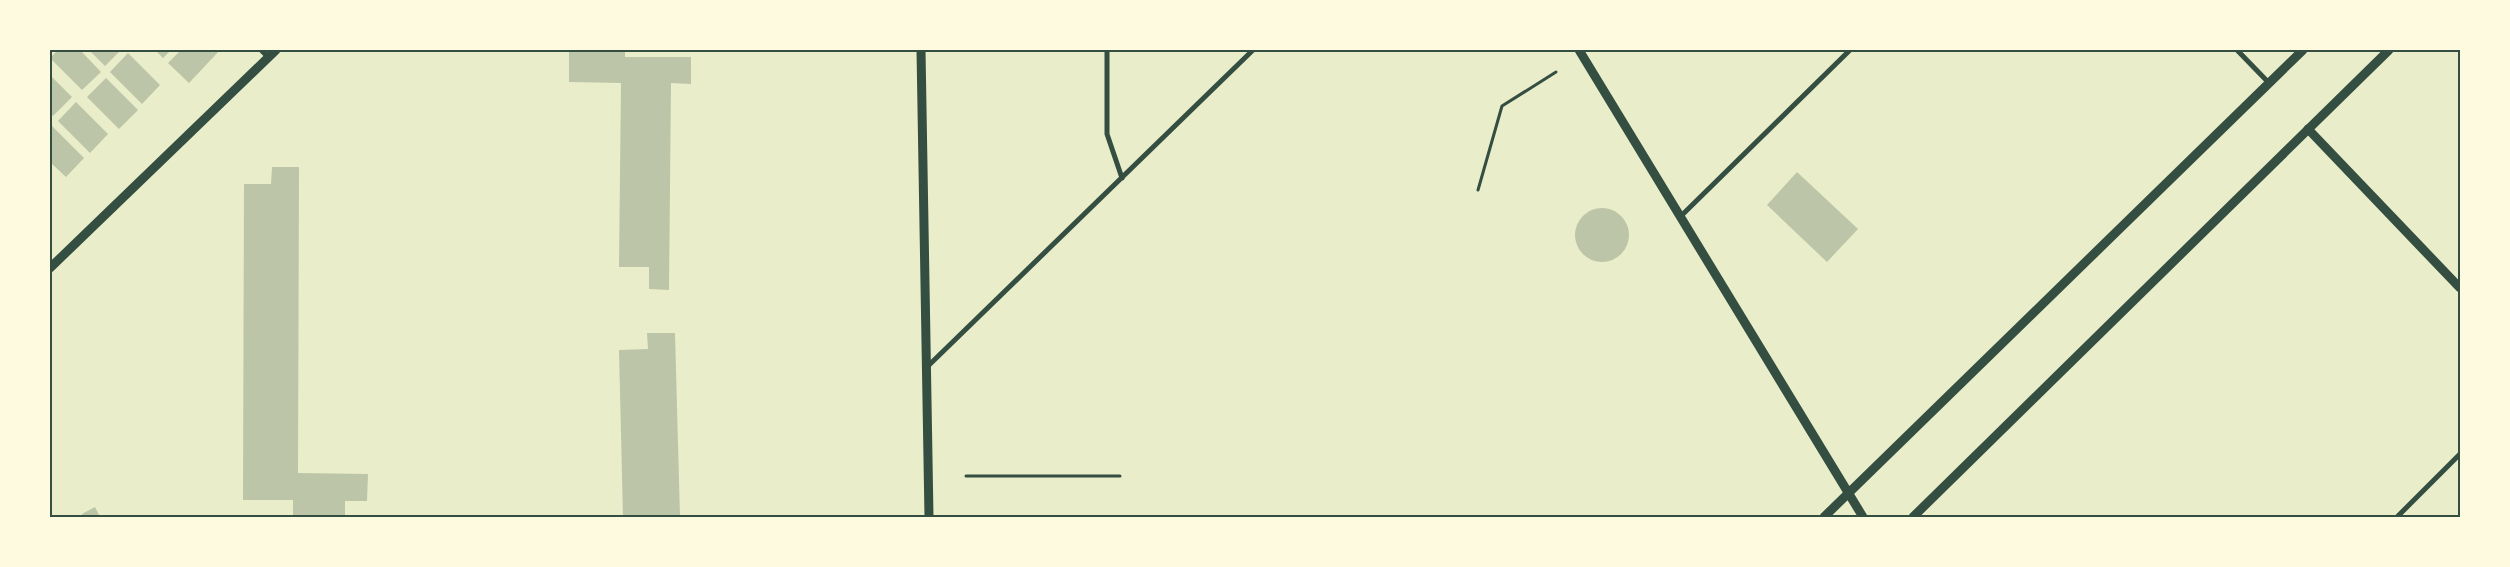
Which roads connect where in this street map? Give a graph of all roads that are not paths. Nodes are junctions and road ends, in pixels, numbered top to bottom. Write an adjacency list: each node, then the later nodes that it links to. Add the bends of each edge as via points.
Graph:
1 (261, 50): 11 (street)
2 (276, 50): 11 (street)
3 (921, 50): 18 (street)
4 (1107, 50): 14 (street, via 1108,134)
5 (1253, 50): 14 (street)
6 (1579, 50): 15 (street)
7 (1850, 50): 15 (street)
8 (2237, 50): 12 (street)
9 (2303, 50): 12 (street)
10 (2389, 50): 13 (street)
11 (268, 57): 16 (street)
12 (2269, 83): 20 (street)
13 (2308, 129): 17 (street); 24 (street)
14 (1122, 178): 18 (street)
15 (1680, 217): 20 (street)
16 (50, 268)
17 (2460, 288)
18 (927, 367): 21 (street)
19 (2460, 454): 25 (street)
20 (1850, 493): 22 (street); 23 (street)
21 (929, 517)
22 (1824, 517)
23 (1863, 517)
24 (1913, 517)
25 (2396, 517)

